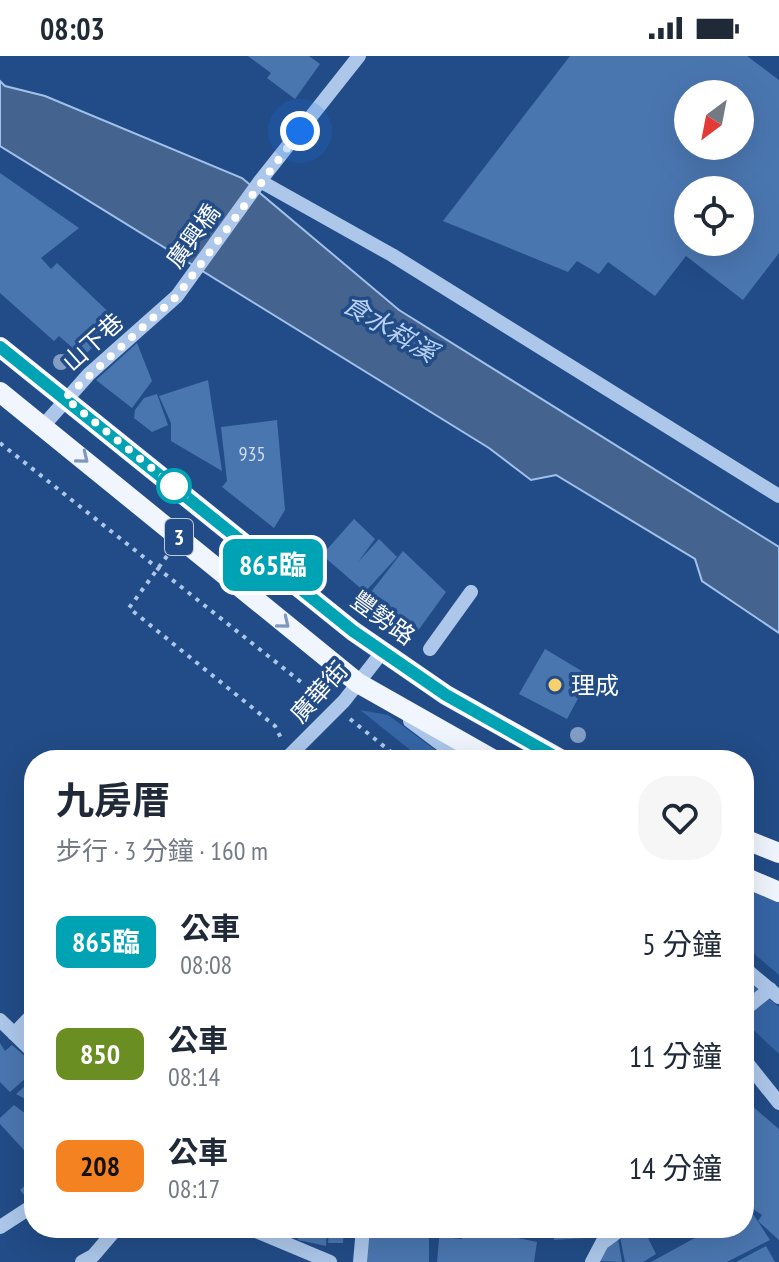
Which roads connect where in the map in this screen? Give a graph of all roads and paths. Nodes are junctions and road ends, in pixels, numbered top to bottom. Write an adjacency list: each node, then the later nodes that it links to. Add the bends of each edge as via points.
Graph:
1 (359, 56): 2 (street)
2 (260, 181): 3 (street, 廣興橋); 9 (street, via 392,255)
3 (177, 296): 6 (street, 山下巷)
4 (0, 347): 6 (main road, 豐勢路 / 3)
5 (0, 392): 7 (main road, 3)
6 (65, 398): 7 (street, 山下巷); 14 (main road, 豐勢路 / 3)
7 (43, 426): 10 (main road, 3, one-way to 10)
8 (0, 443): 11 (path)
9 (779, 496)
10 (179, 537): 11 (path); 15 (main road, 3, one-way to 15)
11 (159, 569): 16 (path); 18 (path, via 129,608 275,726)
12 (471, 592): 13 (street)
13 (430, 649)
14 (383, 651): 15 (street, 廣華街); 23 (main road, 豐勢路 / 3, via 446,695)
15 (358, 683): 19 (street, 廣華街); 21 (street); 22 (main road, 3)
16 (311, 690)
17 (350, 719): 20 (path)
18 (286, 750)
19 (297, 750)
20 (389, 750)
21 (448, 750)
22 (476, 750)
23 (544, 750)
24 (754, 843): 25 (main road)
25 (779, 853)
26 (754, 881): 27 (main road)
27 (779, 892)
28 (754, 976): 29 (street)
29 (775, 993): 30 (street)
30 (754, 1005)
31 (0, 1020): 33 (street)
32 (24, 1024): 33 (street)
33 (14, 1034): 34 (street)
34 (24, 1044)
35 (754, 1072): 36 (street)
36 (779, 1103)
37 (24, 1211): 38 (street)
38 (0, 1227)
39 (108, 1238): 43 (street)
40 (273, 1238): 44 (street)
41 (362, 1238): 45 (street)
42 (608, 1238): 46 (street)
43 (82, 1262)
44 (330, 1262)
45 (360, 1262)
46 (592, 1262)

